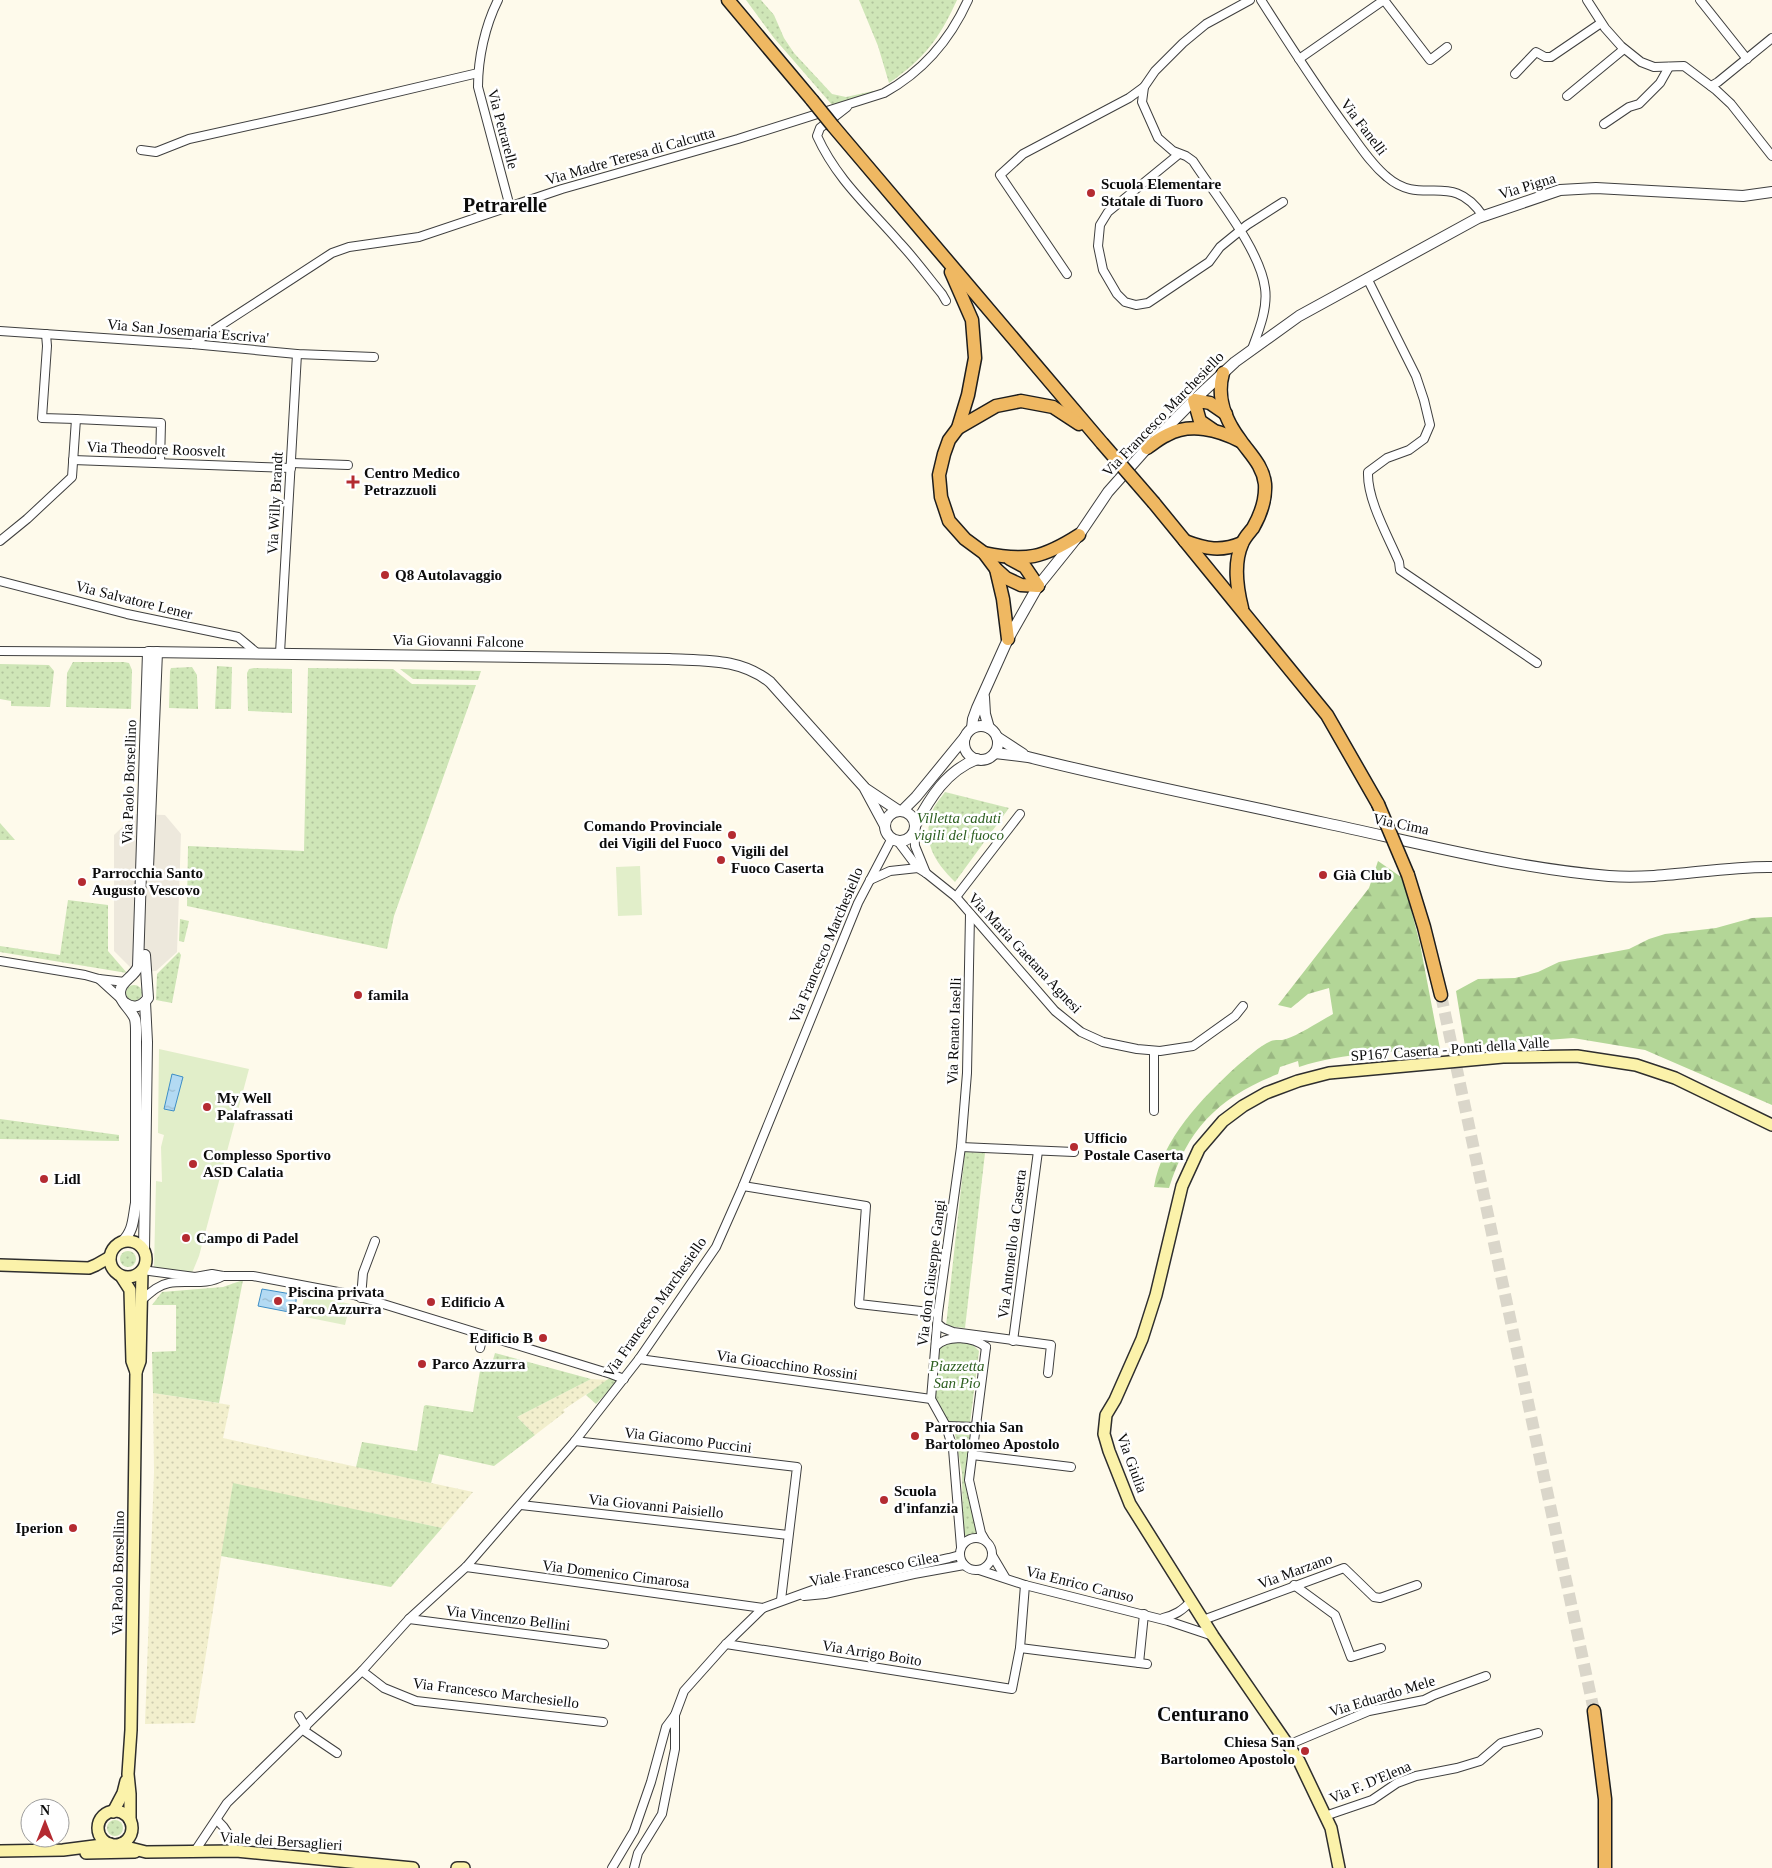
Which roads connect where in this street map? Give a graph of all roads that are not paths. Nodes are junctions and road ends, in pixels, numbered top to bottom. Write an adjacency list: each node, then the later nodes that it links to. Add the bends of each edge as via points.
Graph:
1 (498, 0): 16 (street, Via Petrarelle, via 482,45)
2 (728, 0): 31 (highway, bridge)
3 (968, 0): 21 (street, Via Madre Teresa di Calcutta, via 938,50 915,74 884,93)
4 (1250, 0): 18 (street, via 1206,24 1155,71)
5 (1261, 0): 13 (street, Via Fanelli)
6 (1384, 0): 11 (street, via 1430,60); 13 (street)
7 (1587, 0): 9 (street)
8 (1700, 0): 14 (street)
9 (1601, 23): 12 (street); 17 (street, via 1551,58 1536,52)
10 (1772, 38): 14 (street)
11 (1447, 47)
12 (1624, 49): 15 (street, via 1641,62 1654,67); 20 (street)
13 (1299, 59): 29 (street, Via Fanelli, via 1328,103 1386,177 1408,190 1454,191 1476,206)
14 (1747, 59): 19 (street)
15 (1669, 67): 19 (street, via 1684,66); 22 (street, via 1660,83 1639,104)
16 (478, 73): 23 (street, via 189,139 156,152); 28 (street, Via Petrarelle, via 486,121)
17 (1515, 74)
18 (1144, 86): 24 (street, via 1142,102 1158,138); 32 (street, via 1129,98 1022,154 1000,175)
19 (1711, 86): 25 (street, via 1731,104)
20 (1567, 96)
21 (848, 106): 28 (street, Via Madre Teresa di Calcutta); 34 (street, via 820,128 817,136 824,150 852,192 900,243)
22 (1604, 124)
23 (141, 150)
24 (1179, 154): 30 (street, via 1193,161); 30 (street, via 1108,212 1100,225 1099,257 1117,294 1136,305 1148,303 1209,262 1220,247)
25 (1772, 156)
26 (1772, 192): 29 (street, Via Pigna, via 1743,196 1596,188 1560,190)
27 (1284, 202): 30 (street)
28 (510, 207): 37 (street, Via Madre Teresa di Calcutta, via 418,237 349,247 332,253)
29 (1483, 216): 33 (street, Via Pigna)
30 (1240, 231): 38 (street, via 1260,267 1266,289 1260,328)
31 (946, 260): 45 (highway, via 972,320 975,358); 47 (highway)
32 (1067, 274)
33 (1367, 278): 38 (street, Via Francesco Marchesiello, via 1299,316); 69 (street, via 1416,376 1430,425 1424,439 1368,472 1371,493 1400,570)
34 (946, 301)
35 (0, 331): 36 (street, Via San Josemaria Escriva')
36 (46, 334): 37 (street, Via San Josemaria Escriva'); 44 (street, via 42,418)
37 (192, 344): 39 (street, Via San Josemaria Escriva')
38 (1252, 348): 41 (street, Via Francesco Marchesiello)
39 (297, 354): 40 (street, Via San Josemaria Escriva'); 53 (street, Via Willy Brandt)
40 (374, 357)
41 (1222, 373): 42 (street, Via Francesco Marchesiello); 43 (highway, via 1220,398)
42 (1194, 400): 43 (highway, via 1210,403); 46 (highway, via 1200,421); 49 (street, Via Francesco Marchesiello)
43 (1226, 414): 48 (highway)
44 (76, 419): 50 (street); 51 (street, via 160,423)
45 (958, 428): 47 (highway, via 996,406 1021,401 1053,407); 58 (highway, via 949,440 939,474 941,497 950,522)
46 (1213, 430): 48 (highway); 49 (highway, via 1189,428 1169,434)
47 (1092, 432): 56 (highway, bridge)
48 (1240, 441): 57 (highway, via 1261,469 1265,502)
49 (1147, 448): 54 (street, Via Francesco Marchesiello, via 1108,492)
50 (74, 460): 51 (street, Via Theodore Roosvelt); 55 (street, Via Theodore Roosvelt, via 72,477)
51 (160, 463): 53 (street, Via Theodore Roosvelt)
52 (348, 465): 53 (street, Via Theodore Roosvelt)
53 (291, 466): 68 (street, Via Willy Brandt)
54 (1079, 535): 59 (highway, via 1046,554); 62 (street, Via Francesco Marchesiello)
55 (0, 540)
56 (1185, 541): 57 (highway, via 1220,549); 63 (highway)
57 (1242, 543): 63 (highway, via 1237,586)
58 (984, 553): 59 (highway); 60 (highway)
59 (1009, 559): 62 (highway, via 1025,567)
60 (996, 569): 62 (highway, via 1021,585); 64 (highway)
61 (0, 581): 67 (street, Via Salvatore Lener, via 127,614 238,637)
62 (1038, 586): 64 (street, Via Francesco Marchesiello)
63 (1242, 611): 93 (highway, bridge, via 1327,716 1378,804 1408,875)
64 (1008, 640): 70 (street, Via Francesco Marchesiello)
65 (0, 651): 66 (street, Via Giovanni Falcone)
66 (152, 652): 67 (street, Via Giovanni Falcone); 90 (street, Via Paolo Borsellino, via 138,967)
67 (257, 653): 68 (street, Via Giovanni Falcone)
68 (280, 653): 77 (street, Via Giovanni Falcone, via 669,659 725,662 748,667 770,682)
69 (1537, 663)
70 (984, 696): 71 (street, Via Francesco Marchesiello); 72 (street, Via Francesco Marchesiello)
71 (989, 728): 72 (street, via 981,726); 73 (street)
72 (969, 732): 76 (street, via 964,741 966,750); 78 (street, Via Francesco Marchesiello, via 916,797)
73 (997, 736): 74 (street); 75 (street, Via Cima)
74 (994, 753): 75 (street, Via Cima); 76 (street, via 987,759)
75 (1028, 757): 83 (street, Via Cima, via 1477,856 1559,870 1611,876 1671,876 1746,866)
76 (977, 759): 81 (street, via 964,764 944,780)
77 (864, 786): 78 (street, Via Giovanni Falcone); 80 (street, Via Giovanni Falcone)
78 (900, 811): 80 (street, via 888,818); 81 (street, via 910,815)
79 (1020, 814): 87 (street)
80 (885, 826): 82 (street)
81 (914, 828): 82 (street, via 909,837); 85 (street, Via Maria Gaetana Agnesi, via 915,846)
82 (894, 839): 84 (street, Via Maria Gaetana Agnesi); 86 (street, Via Francesco Marchesiello, via 879,859)
83 (1772, 867)
84 (918, 868): 85 (street, Via Maria Gaetana Agnesi); 86 (street, via 890,871)
85 (926, 873): 87 (street, Via Maria Gaetana Agnesi)
86 (870, 880): 104 (street, Via Francesco Marchesiello)
87 (956, 897): 88 (street, Via Maria Gaetana Agnesi)
88 (970, 914): 97 (street, Via Maria Gaetana Agnesi, via 1055,1011 1081,1032 1103,1042); 101 (street, Via Renato Iaselli, via 967,1073)
89 (0, 961): 91 (street)
90 (134, 976): 91 (street); 92 (street); 92 (street); 94 (street, via 120,990)
91 (99, 979): 94 (street)
92 (148, 988): 95 (street)
93 (1441, 995)
94 (123, 1001): 95 (street, via 132,1007); 106 (street, via 136,1023 136,1182 132,1228)
95 (145, 1002): 107 (street)
96 (1243, 1006): 97 (street, Via Maria Gaetana Agnesi, via 1235,1016 1193,1046)
97 (1154, 1050): 99 (street)
98 (1298, 1081): 100 (main road, SP167 Caserta - Ponti della Valle, via 1328,1073 1435,1063 1504,1057 1577,1056 1636,1065 1675,1078); 147 (main road, Via Giulia, via 1266,1092 1243,1106 1223,1121 1199,1149 1182,1186 1142,1340 1106,1416 1104,1434 1130,1504)
99 (1154, 1111)
100 (1772, 1125)
101 (961, 1147): 102 (street); 115 (street, Via don Giuseppe Gangi)
102 (1038, 1151): 103 (street); 119 (street, Via Antonello da Caserta)
103 (1074, 1152)
104 (743, 1186): 115 (street, via 866,1206 858,1304); 123 (street, Via Francesco Marchesiello, via 716,1247)
105 (374, 1241): 113 (street, via 363,1273)
106 (122, 1242): 107 (main road, via 137,1244); 108 (main road, via 112,1250)
107 (144, 1252): 110 (main road, via 146,1261)
108 (110, 1257): 109 (main road, via 89,1268); 111 (main road, via 111,1267)
109 (0, 1265)
110 (142, 1270): 111 (main road, via 132,1277); 112 (street, via 195,1277); 114 (main road, Via Paolo Borsellino)
111 (122, 1276): 124 (main road, Via Paolo Borsellino, via 130,1290 132,1361)
112 (223, 1276): 113 (street, via 253,1276); 114 (street, via 215,1281 159,1286)
113 (361, 1298): 117 (street)
114 (142, 1300): 124 (main road, Via Paolo Borsellino, via 140,1361)
115 (938, 1313): 116 (street, Via don Giuseppe Gangi)
116 (938, 1324): 118 (street, via 947,1330); 120 (street, Via don Giuseppe Gangi)
117 (483, 1335): 122 (street); 126 (street)
118 (995, 1338): 119 (street); 121 (street)
119 (1014, 1341): 125 (street, via 1051,1345)
120 (936, 1346): 121 (street, via 950,1338 975,1341); 127 (street, Via don Giuseppe Gangi)
121 (986, 1347): 129 (street)
122 (480, 1348)
123 (639, 1359): 126 (street, Via Francesco Marchesiello); 127 (street, Via Gioacchino Rossini)
124 (136, 1372): 168 (main road, Via Paolo Borsellino)
125 (1048, 1373)
126 (624, 1379): 130 (street, Via Francesco Marchesiello)
127 (930, 1399): 128 (street)
128 (946, 1426): 129 (street); 136 (street, via 953,1449)
129 (977, 1428): 131 (street)
130 (575, 1441): 133 (street, Via Francesco Marchesiello); 134 (street, Via Giacomo Puccini, via 797,1467)
131 (972, 1455): 132 (street); 135 (street, via 969,1480)
132 (1070, 1467)
133 (521, 1505): 134 (street, Via Giovanni Paisiello); 139 (street, Via Francesco Marchesiello)
134 (788, 1535): 146 (street)
135 (985, 1540): 136 (street, via 974,1538 964,1543); 137 (street)
136 (960, 1551): 138 (street); 145 (street, Viale Francesco Cilea, via 821,1586)
137 (992, 1555): 140 (street, via 988,1565); 141 (street, Via Enrico Caruso)
138 (964, 1566): 140 (street); 145 (street, Viale Francesco Cilea, via 825,1594)
139 (466, 1567): 148 (street, Via Domenico Cimarosa); 150 (street, Via Francesco Marchesiello)
140 (979, 1570): 141 (street)
141 (1005, 1578): 142 (street, Via Enrico Caruso)
142 (1025, 1585): 149 (street, Via Enrico Caruso); 156 (street)
143 (1294, 1585): 144 (street, Via Marzano, via 1344,1568 1374,1597 1380,1598); 152 (street, Via Marzano); 157 (street, via 1335,1616 1351,1657)
144 (1417, 1585)
145 (789, 1598): 146 (street, Viale Francesco Cilea)
146 (781, 1600): 148 (street, Viale Francesco Cilea)
147 (1191, 1601): 151 (street, via 1184,1610); 152 (main road, Via Giulia)
148 (763, 1608): 155 (street, Viale Francesco Cilea)
149 (1144, 1616): 151 (street, Via Enrico Caruso); 156 (street, via 1143,1663)
150 (409, 1618): 154 (street, Via Vincenzo Bellini); 158 (street, Via Francesco Marchesiello)
151 (1161, 1619): 153 (street, Via Enrico Caruso)
152 (1203, 1620): 153 (main road, Via Giulia)
153 (1213, 1636): 166 (main road, Via Giulia)
154 (604, 1644)
155 (726, 1644): 156 (street, Via Arrigo Boito, via 1012,1690); 162 (street, Viale Francesco Cilea, via 684,1691)
156 (1020, 1648)
157 (1381, 1648)
158 (362, 1672): 163 (street, Via Francesco Marchesiello, via 384,1688 416,1700); 164 (street, Via Francesco Marchesiello)
159 (1486, 1676): 166 (street, Via Eduardo Mele, via 1424,1700 1369,1711)
160 (1594, 1711): 189 (highway, via 1605,1799)
161 (299, 1716): 164 (street)
162 (675, 1716): 173 (street, Viale Francesco Cilea, via 666,1728); 175 (street, Viale Francesco Cilea, via 675,1749 669,1783 662,1814)
163 (603, 1722)
164 (305, 1730): 167 (street); 172 (street, Via Francesco Marchesiello, via 228,1803)
165 (1538, 1733): 170 (street, Via F. D'Elena, via 1502,1743 1480,1761 1416,1776 1397,1783 1372,1800)
166 (1288, 1744): 170 (main road, Via Giulia)
167 (337, 1753)
168 (128, 1774): 169 (main road, Via Paolo Borsellino); 171 (main road, Via Paolo Borsellino)
169 (113, 1812): 171 (main road, via 123,1813); 176 (main road, via 103,1817 99,1826 101,1837)
170 (1325, 1816): 188 (main road, Via Giulia, via 1331,1828)
171 (130, 1820): 174 (main road)
172 (217, 1820): 178 (street, Via Francesco Marchesiello); 181 (street, via 232,1840)
173 (634, 1831): 175 (street); 186 (street, Viale Francesco Cilea)
174 (131, 1835): 176 (main road); 180 (main road)
175 (650, 1835): 187 (street, Viale Francesco Cilea, via 638,1853)
176 (116, 1844): 177 (main road); 180 (main road, Viale dei Bersaglieri)
177 (63, 1850): 179 (main road); 180 (main road, via 83,1853)
178 (195, 1850): 180 (main road, Viale dei Bersaglieri); 181 (main road, Viale dei Bersaglieri)
179 (0, 1851)
180 (146, 1852)
181 (234, 1852): 182 (main road, Viale dei Bersaglieri)
182 (382, 1866): 183 (main road, Viale dei Bersaglieri)
183 (413, 1868)
184 (457, 1868): 185 (main road)
185 (464, 1868)
186 (612, 1868)
187 (634, 1868)
188 (1339, 1868)
189 (1604, 1868)

